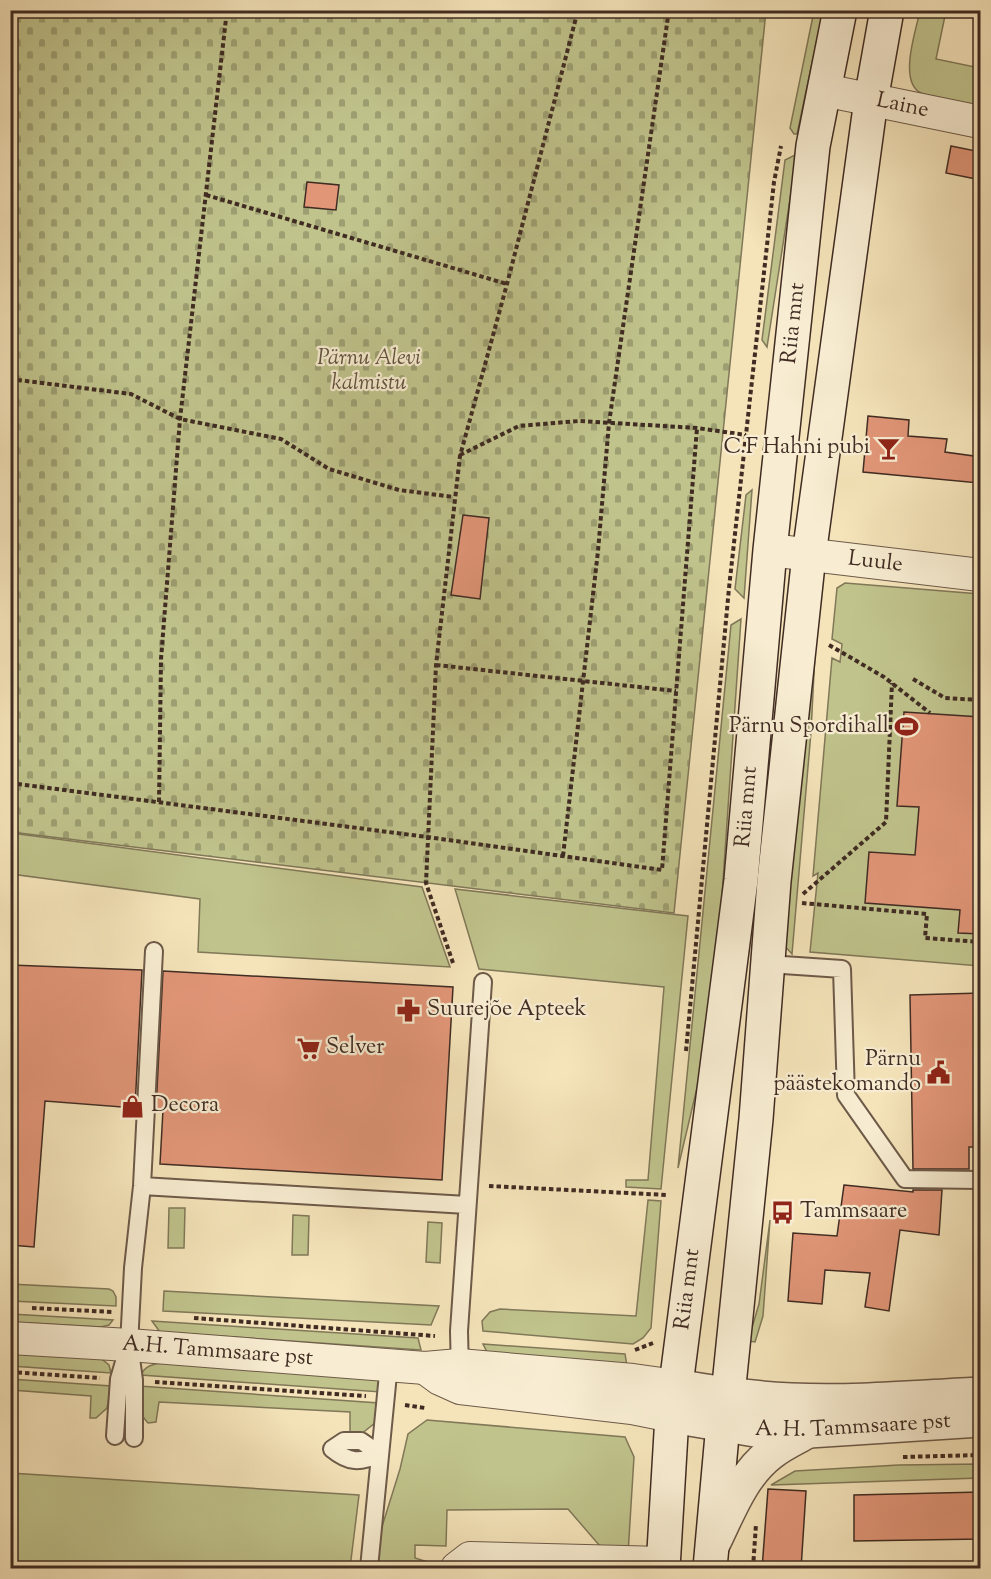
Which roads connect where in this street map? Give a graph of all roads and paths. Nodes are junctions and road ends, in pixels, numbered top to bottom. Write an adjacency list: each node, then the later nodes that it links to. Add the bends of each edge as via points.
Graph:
1 (13, 10): 7 (path)
2 (227, 10): 12 (path)
3 (578, 10): 13 (path)
4 (669, 10): 16 (path)
5 (840, 10): 8 (main road, Riia mnt)
6 (887, 10): 9 (main road, Riia mnt)
7 (10, 30)
8 (824, 90): 9 (street, Laine); 21 (main road, Riia mnt, via 813,146)
9 (871, 100): 10 (street, Laine); 22 (main road, Riia mnt)
10 (981, 122)
11 (782, 138): 18 (path)
12 (206, 195): 13 (path); 15 (path)
13 (507, 285): 19 (path)
14 (10, 379): 15 (path, via 131,394)
15 (180, 418): 20 (path, via 281,439 329,469 399,490); 33 (path, via 161,658)
16 (609, 423): 17 (path); 19 (path, via 519,426); 27 (path)
17 (697, 428): 18 (path); 29 (path)
18 (746, 435): 43 (path)
19 (460, 456): 20 (path)
20 (454, 497): 25 (path)
21 (770, 550): 22 (street, Luule); 62 (main road, Riia mnt, via 741,880)
22 (809, 555): 23 (street, Luule); 41 (main road, Riia mnt)
23 (981, 575)
24 (823, 641): 28 (path)
25 (436, 665): 27 (path); 34 (path)
26 (913, 679): 30 (path, via 945,698)
27 (584, 682): 29 (path); 35 (path)
28 (892, 683): 31 (path); 36 (path, via 886,822)
29 (676, 691): 35 (path, via 662,870)
30 (981, 700)
31 (930, 713)
32 (10, 783): 33 (path)
33 (159, 802): 34 (path)
34 (427, 837): 35 (path); 40 (path, via 426,883)
35 (563, 856)
36 (802, 895)
37 (802, 903): 38 (path, via 927,914 925,938)
38 (981, 942)
39 (154, 951): 47 (lane)
40 (453, 963)
41 (768, 964): 44 (lane, via 842,969 846,1095 905,1179); 64 (main road, Riia mnt)
42 (483, 982): 46 (lane)
43 (685, 1061)
44 (981, 1179)
45 (670, 1184): 46 (path, via 668,1196)
46 (468, 1185): 48 (lane)
47 (142, 1186): 48 (lane); 50 (lane)
48 (467, 1205): 57 (lane)
49 (22, 1307): 50 (path)
50 (131, 1314): 54 (lane)
51 (190, 1318): 57 (path)
52 (10, 1338): 54 (street, A.H. Tammsaare pst)
53 (657, 1341): 55 (path, via 634,1350)
54 (129, 1345): 56 (street, A.H. Tammsaare pst); 59 (lane)
55 (634, 1358)
56 (389, 1364): 57 (street, A.H. Tammsaare pst, via 425,1368 440,1378); 61 (lane)
57 (459, 1364): 62 (street, A.H. Tammsaare pst, via 632,1408)
58 (10, 1372): 59 (path)
59 (127, 1380): 61 (path); 67 (lane); 68 (lane)
60 (981, 1394): 64 (main road, A. H. Tammsaare pst, via 791,1400)
61 (386, 1397): 63 (path); 74 (lane)
62 (674, 1401): 64 (main road, A.H. Tammsaare pst); 73 (main road, Riia mnt)
63 (424, 1408)
64 (726, 1410): 66 (main road, A. H. Tammsaare pst, via 755,1430); 72 (main road, Riia mnt)
65 (981, 1420): 66 (main road, A. H. Tammsaare pst)
66 (808, 1431): 72 (main road, via 772,1451 756,1466 737,1494)
67 (115, 1436)
68 (134, 1438)
69 (981, 1455): 70 (path)
70 (898, 1458)
71 (757, 1515): 76 (path)
72 (711, 1557)
73 (663, 1566): 75 (street, via 470,1558)
74 (369, 1569)
75 (457, 1569)
76 (753, 1569)

